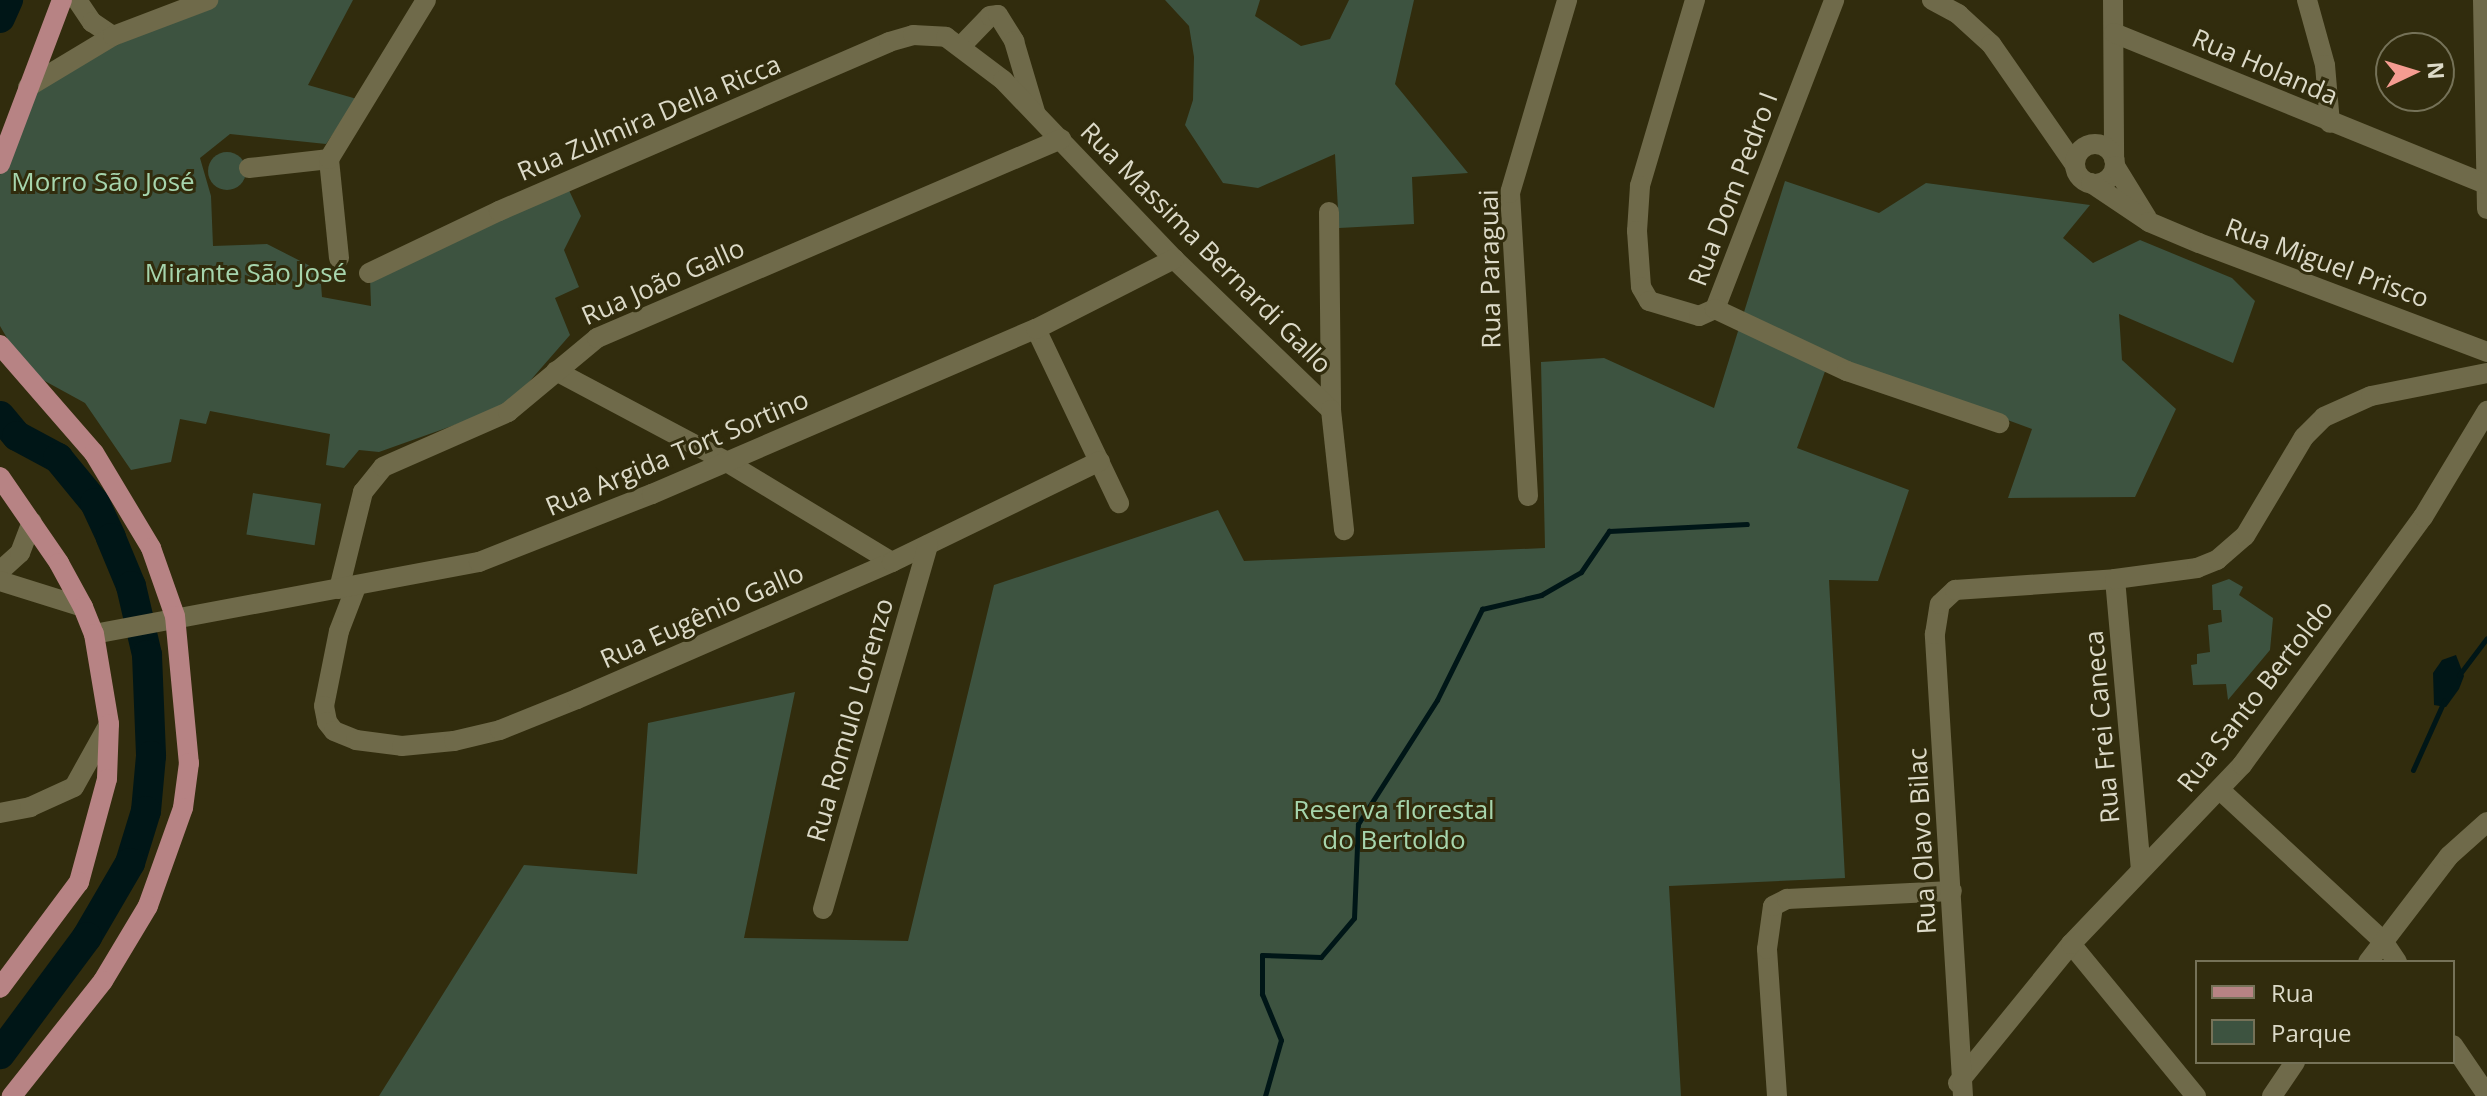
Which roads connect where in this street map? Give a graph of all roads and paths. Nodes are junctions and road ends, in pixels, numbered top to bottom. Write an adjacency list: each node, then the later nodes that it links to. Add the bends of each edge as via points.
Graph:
1 (62, 0): 15 (main road)
2 (77, 0): 13 (street, via 92,22)
3 (208, 0): 13 (street)
4 (426, 0): 22 (street)
5 (1567, 0): 47 (street, Rua Paraguai, via 1510,193)
6 (1695, 0): 35 (street, Rua Dom Pedro I, via 1640,186 1638,263 1649,301 1699,316)
7 (1834, 0): 35 (street, Rua Dom Pedro I)
8 (1932, 0): 18 (street, Rua Miguel Prisco, via 1958,14 1991,44)
9 (2113, 0): 12 (street)
10 (2307, 0): 19 (street, via 2325,65)
11 (2483, 0): 28 (street)
12 (2114, 33): 16 (street); 19 (street, Rua Holanda)
13 (113, 36): 15 (street)
14 (959, 43): 17 (street, Rua Massima Bernardi Gallo); 17 (street, via 998,15 1014,41); 34 (street, Rua Zulmira Della Ricca, via 913,35 889,42)
15 (28, 87): 24 (main road)
16 (2114, 91): 21 (street); 23 (street)
17 (1035, 112): 20 (street, Rua Massima Bernardi Gallo)
18 (2043, 114): 21 (street, Rua Miguel Prisco); 25 (street, Rua Miguel Prisco)
19 (2330, 123): 28 (street, Rua Holanda)
20 (1061, 139): 33 (street, Rua Massima Bernardi Gallo); 39 (street, Rua João Gallo, via 597,338)
21 (2091, 144): 23 (street, Rua Miguel Prisco, via 2107,148); 25 (street, via 2078,153)
22 (329, 159): 26 (street); 32 (street)
23 (2114, 162): 27 (street, via 2109,178); 31 (street, Rua Miguel Prisco)
24 (0, 164)
25 (2075, 165): 27 (street, Rua Miguel Prisco)
26 (249, 168)
27 (2091, 183): 31 (street, Rua Miguel Prisco)
28 (2486, 184): 29 (street)
29 (2487, 209)
30 (1329, 212): 41 (street)
31 (2149, 222): 38 (street, Rua Miguel Prisco, via 2257,268)
32 (339, 258)
33 (1174, 259): 36 (street, Rua Argida Tort Sortino); 41 (street, Rua Massima Bernardi Gallo)
34 (369, 273)
35 (1715, 309): 43 (street, via 1847,371)
36 (1036, 329): 44 (street, Rua Argida Tort Sortino); 45 (street)
37 (0, 345): 58 (main road, via 94,453 126,502 151,548)
38 (2487, 352)
39 (556, 371): 44 (street); 56 (street, Rua João Gallo, via 508,412 399,458 371,476)
40 (2487, 373): 54 (street, via 2342,406 2304,437 2233,550 2197,568)
41 (1331, 410): 50 (street, Rua Massima Bernardi Gallo)
42 (2486, 410): 63 (street, Rua Santo Bertoldo, via 2423,517)
43 (1999, 423)
44 (725, 461): 52 (street); 56 (street, Rua Argida Tort Sortino, via 479,562)
45 (1100, 461): 48 (street); 51 (street, Rua Eugênio Gallo)
46 (0, 477): 49 (main road)
47 (1528, 496)
48 (1119, 503)
49 (32, 522): 53 (street, via 20,553); 57 (main road)
50 (1344, 530)
51 (928, 545): 52 (street, Rua Eugênio Gallo); 68 (street, Rua Romulo Lorenzo)
52 (892, 562): 61 (street, Rua Eugênio Gallo, via 500,730 402,746 356,740 334,731)
53 (0, 571)
54 (2115, 579): 66 (street, Rua Frei Caneca); 67 (street, Rua Olavo Bilac, via 1955,590 1940,604 1935,634)
55 (0, 581): 57 (street)
56 (338, 589): 58 (street, Rua Argida Tort Sortino); 60 (street, Rua João Gallo); 60 (street)
57 (83, 607): 59 (main road)
58 (175, 616): 59 (street, Rua Argida Tort Sortino); 78 (main road, via 189,763 183,808 167,858 148,906 111,969)
59 (104, 631): 62 (main road)
60 (339, 631): 61 (street, Rua João Gallo)
61 (324, 706)
62 (109, 724): 64 (street, via 74,787 30,807); 73 (main road, via 107,779 79,882)
63 (2220, 790): 66 (street, Rua Santo Bertoldo); 69 (street)
64 (0, 813)
65 (2487, 822): 69 (street, via 2449,856)
66 (2141, 870): 70 (street, Rua Santo Bertoldo)
67 (1952, 891): 77 (street, Rua Olavo Bilac); 79 (street, via 1787,899 1773,906 1767,949)
68 (823, 909)
69 (2383, 941): 71 (street); 72 (street)
70 (2071, 944): 77 (street, Rua Santo Bertoldo); 80 (street)
71 (2369, 960)
72 (2396, 960)
73 (0, 988)
74 (2455, 1048): 76 (street)
75 (2294, 1064): 81 (street)
76 (2485, 1087)
77 (1958, 1090)
78 (12, 1096)
79 (1777, 1096)
80 (2196, 1096)
81 (2272, 1096)

